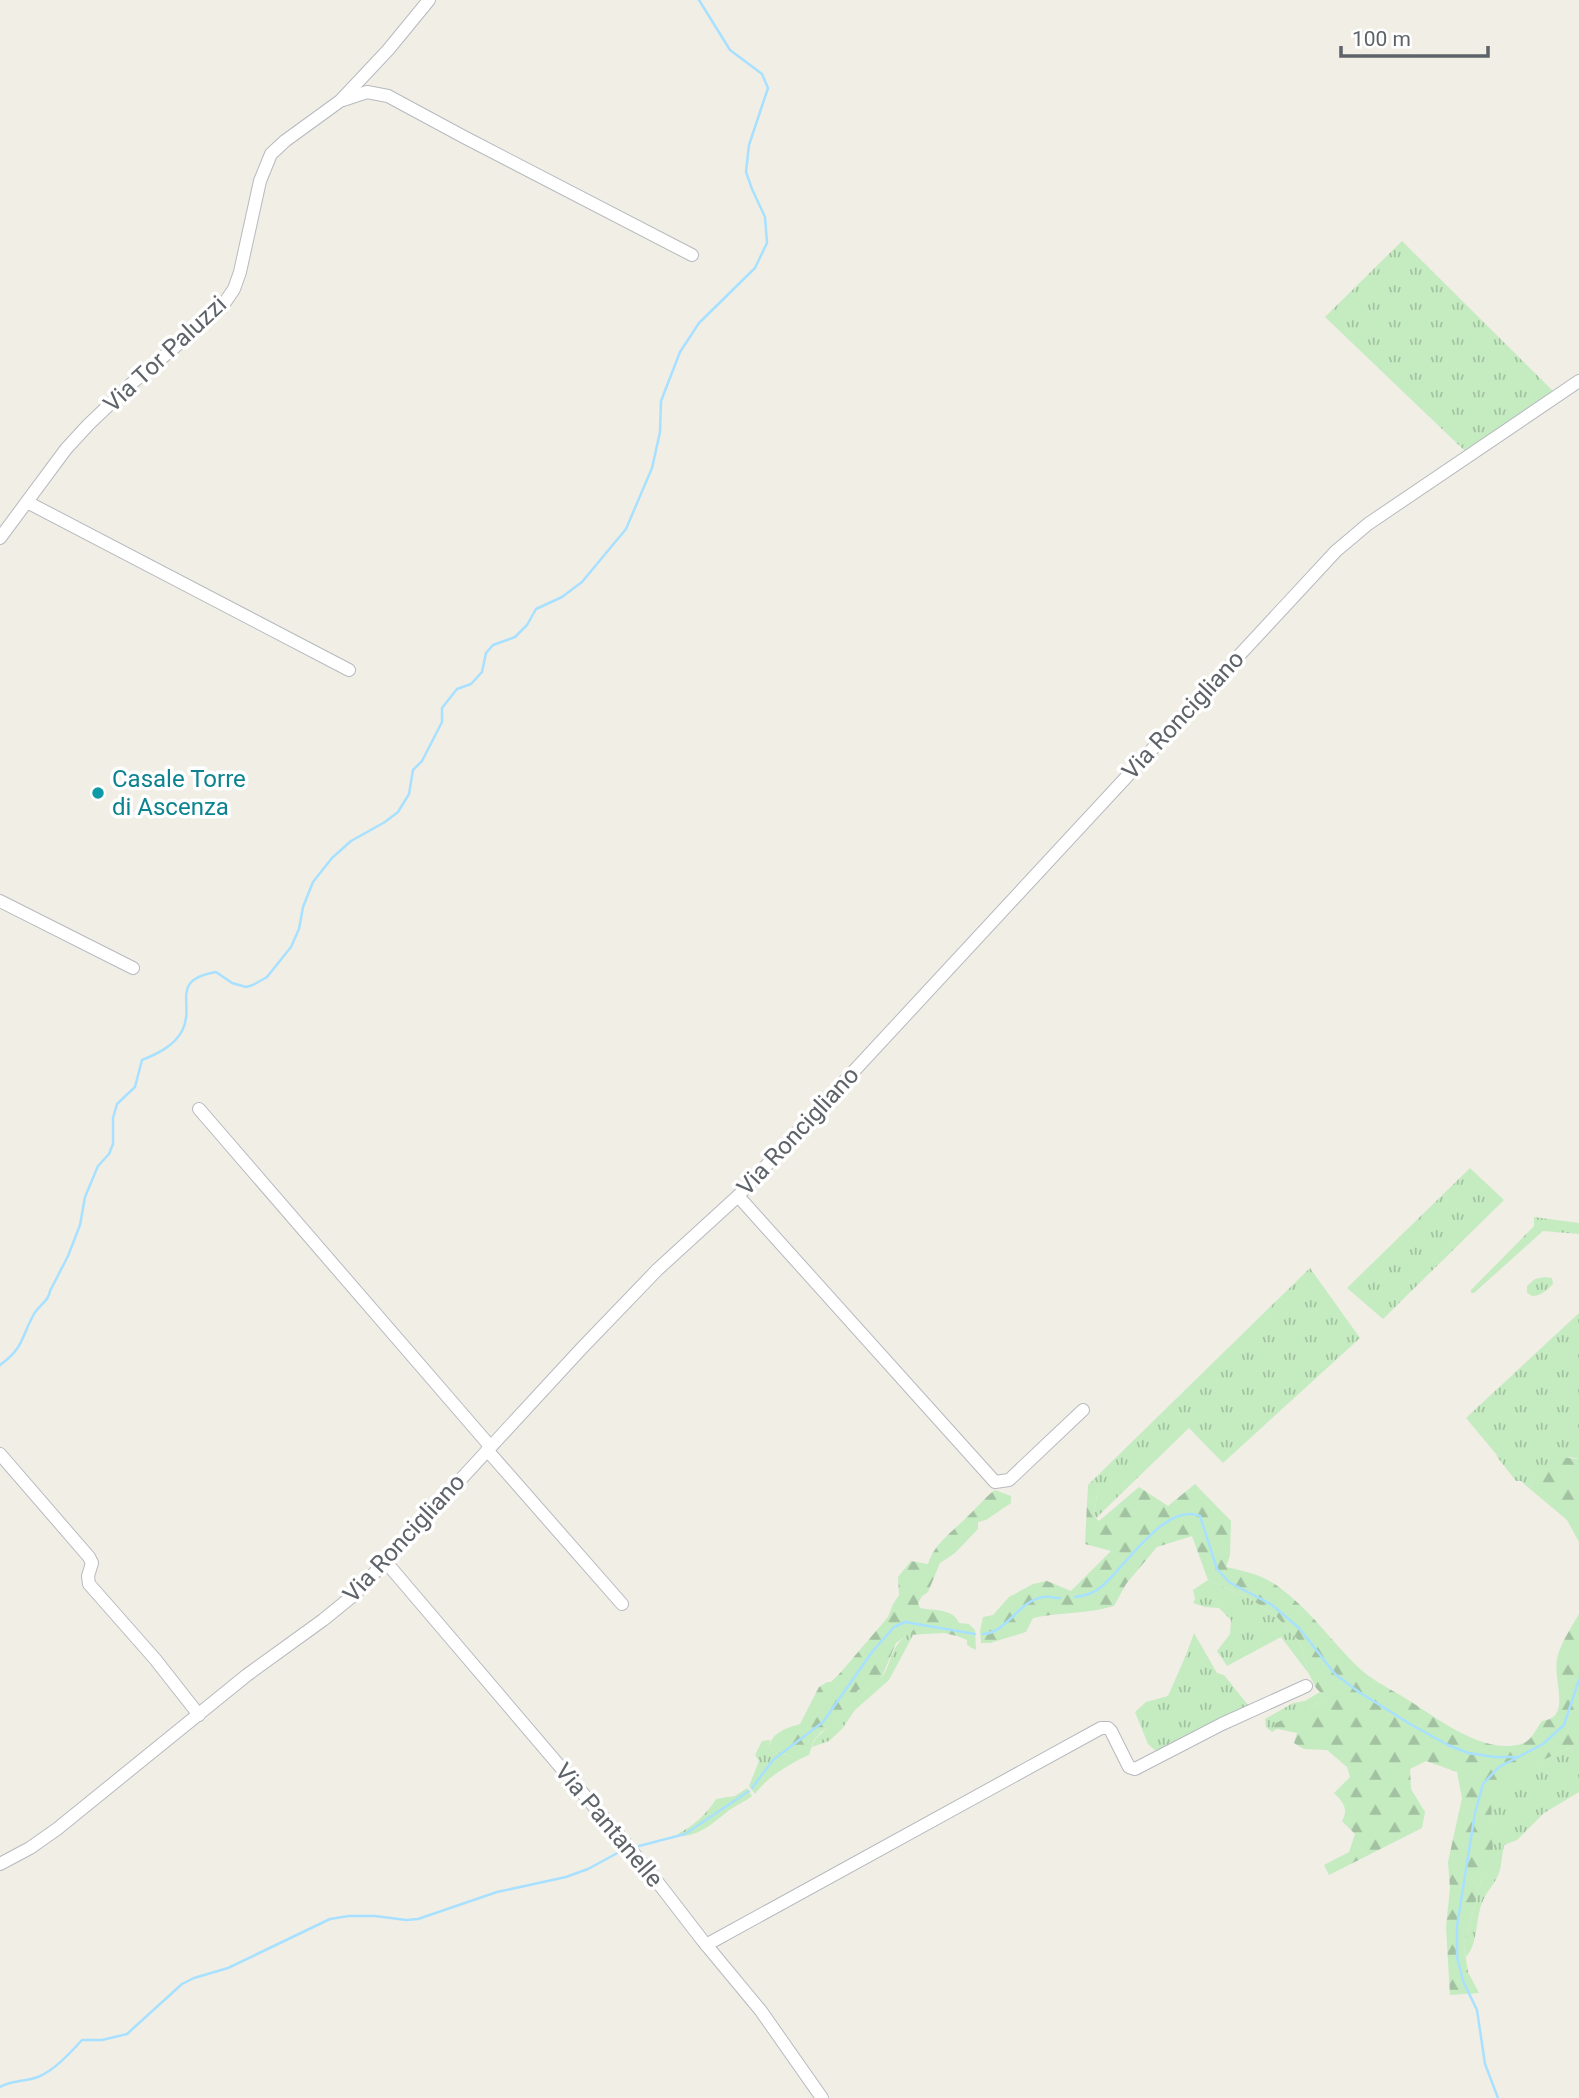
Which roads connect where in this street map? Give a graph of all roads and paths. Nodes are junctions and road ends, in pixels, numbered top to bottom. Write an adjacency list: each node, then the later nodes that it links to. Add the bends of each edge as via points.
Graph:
1 (429, 0): 2 (street, Via Tor Paluzzi)
2 (340, 101): 3 (street, via 363,93 388,96); 5 (street, Via Tor Paluzzi, via 267,160 239,276 221,308 88,425)
3 (692, 255)
4 (1579, 381): 11 (street, Via Roncigliano, via 1368,524 1336,551)
5 (27, 502): 6 (street, Via Tor Paluzzi); 7 (street)
6 (0, 538)
7 (349, 670)
8 (0, 901): 9 (street)
9 (132, 968)
10 (200, 1109): 13 (street)
11 (738, 1196): 12 (street, via 995,1482 1009,1480); 13 (street, Via Roncigliano, via 657,1270)
12 (1083, 1410)
13 (489, 1448): 15 (street, Via Roncigliano); 16 (street)
14 (0, 1454): 18 (street, via 89,1556 89,1584)
15 (385, 1561): 18 (street, Via Roncigliano, via 337,1610); 20 (street, Via Pantanelle, via 622,1839)
16 (622, 1605)
17 (1306, 1686): 20 (street, via 1135,1769 1129,1767 1111,1731 1101,1728)
18 (199, 1715): 19 (street, Via Roncigliano, via 57,1829)
19 (0, 1864)
20 (706, 1945): 21 (street, Via Pantanelle, via 755,2003)
21 (822, 2098)

